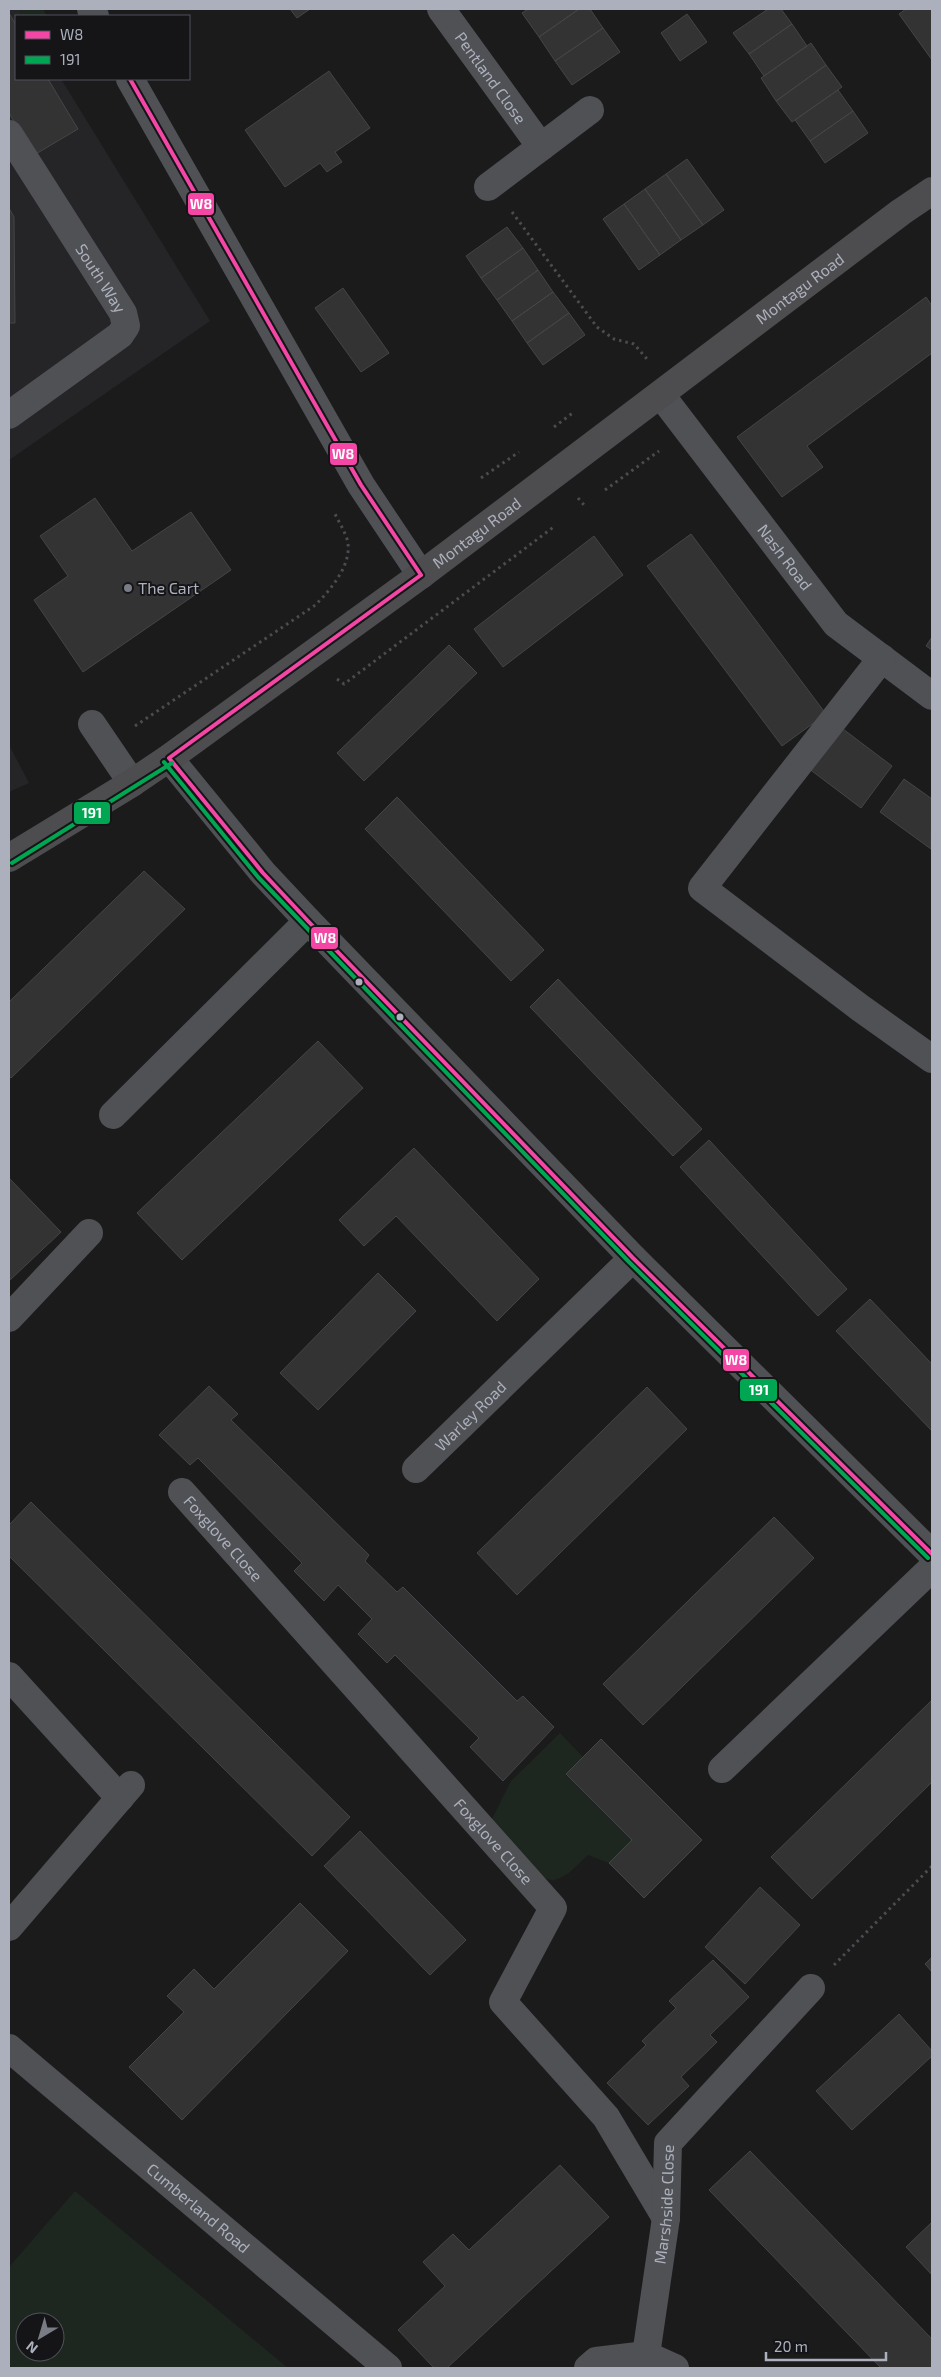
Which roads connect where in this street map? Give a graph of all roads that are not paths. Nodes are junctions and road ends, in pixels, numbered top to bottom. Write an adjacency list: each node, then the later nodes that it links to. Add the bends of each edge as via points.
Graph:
1 (441, 9): 5 (street, Pentland Close)
2 (131, 80): 10 (street, via 361,485)
3 (590, 110): 5 (street)
4 (9, 134): 9 (street, South Way, via 124,313 126,326 120,336)
5 (541, 147): 6 (street)
6 (488, 186)
7 (932, 191): 8 (main road, Montagu Road)
8 (661, 395): 10 (main road, Montagu Road); 11 (street, Nash Road, via 836,624)
9 (9, 415)
10 (421, 575): 14 (main road, Montagu Road)
11 (882, 658): 12 (street, Nash Road); 18 (street, via 702,888)
12 (932, 696)
13 (99, 735): 15 (street)
14 (169, 758): 15 (main road, Montagu Road); 17 (street, via 263,873)
15 (132, 783): 16 (main road, Montagu Road)
16 (9, 858)
17 (308, 921): 19 (street); 21 (street)
18 (932, 1059)
19 (113, 1115)
20 (88, 1233): 22 (street)
21 (633, 1258): 23 (street, Warley Road); 25 (street)
22 (9, 1318)
23 (416, 1469)
24 (182, 1492): 32 (street, Foxglove Close, via 553,1908 503,2002 606,2117)
25 (932, 1554)
26 (932, 1568): 28 (street)
27 (9, 1676): 29 (street, via 126,1791)
28 (722, 1769)
29 (9, 1927)
30 (811, 1988): 32 (street, Marshside Close, via 668,2143)
31 (9, 2048): 34 (street, Cumberland Road)
32 (666, 2218): 33 (street, Marshside Close)
33 (646, 2355): 35 (street, via 596,2361); 36 (street)
34 (388, 2368)
35 (588, 2368)
36 (675, 2368)

